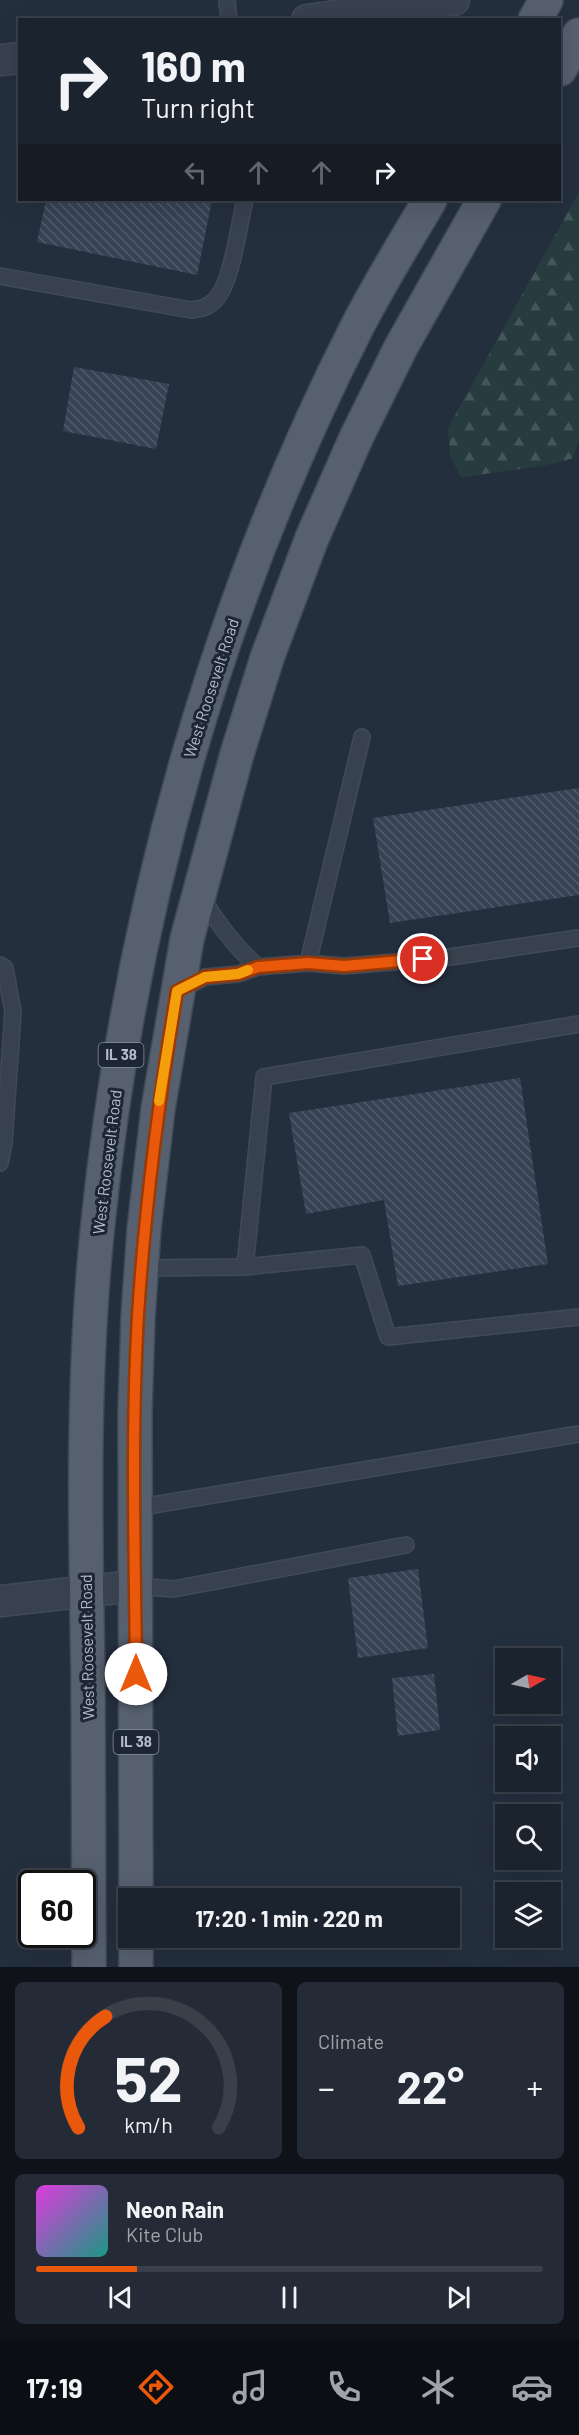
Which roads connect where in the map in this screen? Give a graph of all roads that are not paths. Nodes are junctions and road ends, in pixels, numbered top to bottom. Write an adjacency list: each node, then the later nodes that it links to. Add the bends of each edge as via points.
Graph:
1 (227, 0): 4 (lane)
2 (454, 0): 5 (street)
3 (546, 0): 6 (main road)
4 (229, 18)
5 (326, 18)
6 (536, 18)
7 (579, 35): 10 (main road)
8 (18, 58): 9 (street)
9 (0, 60)
10 (561, 67)
11 (245, 201): 14 (lane, via 226,284 203,309)
12 (429, 201): 31 (main road, West Roosevelt Road / IL 38, via 357,327 270,521 206,700 165,840 128,1007 98,1223 85,1414)
13 (483, 201): 16 (main road, IL 38, via 401,347 312,538 267,658)
14 (0, 276)
15 (362, 736): 18 (lane)
16 (200, 894): 20 (lane, via 241,952); 21 (main road, IL 38)
17 (579, 938): 18 (lane, via 443,958 344,966)
18 (308, 963): 20 (lane)
19 (0, 965): 23 (lane, via 5,968 12,1012)
20 (258, 967): 21 (lane, via 238,974 205,977)
21 (177, 991): 25 (main road, IL 38, via 158,1109)
22 (579, 1024): 24 (lane, via 264,1077)
23 (0, 1163)
24 (245, 1267): 25 (lane); 26 (lane, via 362,1255 388,1337)
25 (142, 1268): 28 (main road, IL 38)
26 (579, 1317)
27 (579, 1434): 28 (lane)
28 (135, 1508): 30 (main road, IL 38)
29 (406, 1545): 30 (lane, via 174,1589)
30 (135, 1586): 31 (street); 33 (main road, IL 38)
31 (86, 1590): 32 (street); 35 (main road, West Roosevelt Road / IL 38)
32 (0, 1601)
33 (136, 1888)
34 (136, 1948): 36 (main road)
35 (89, 1967)
36 (136, 1967)

